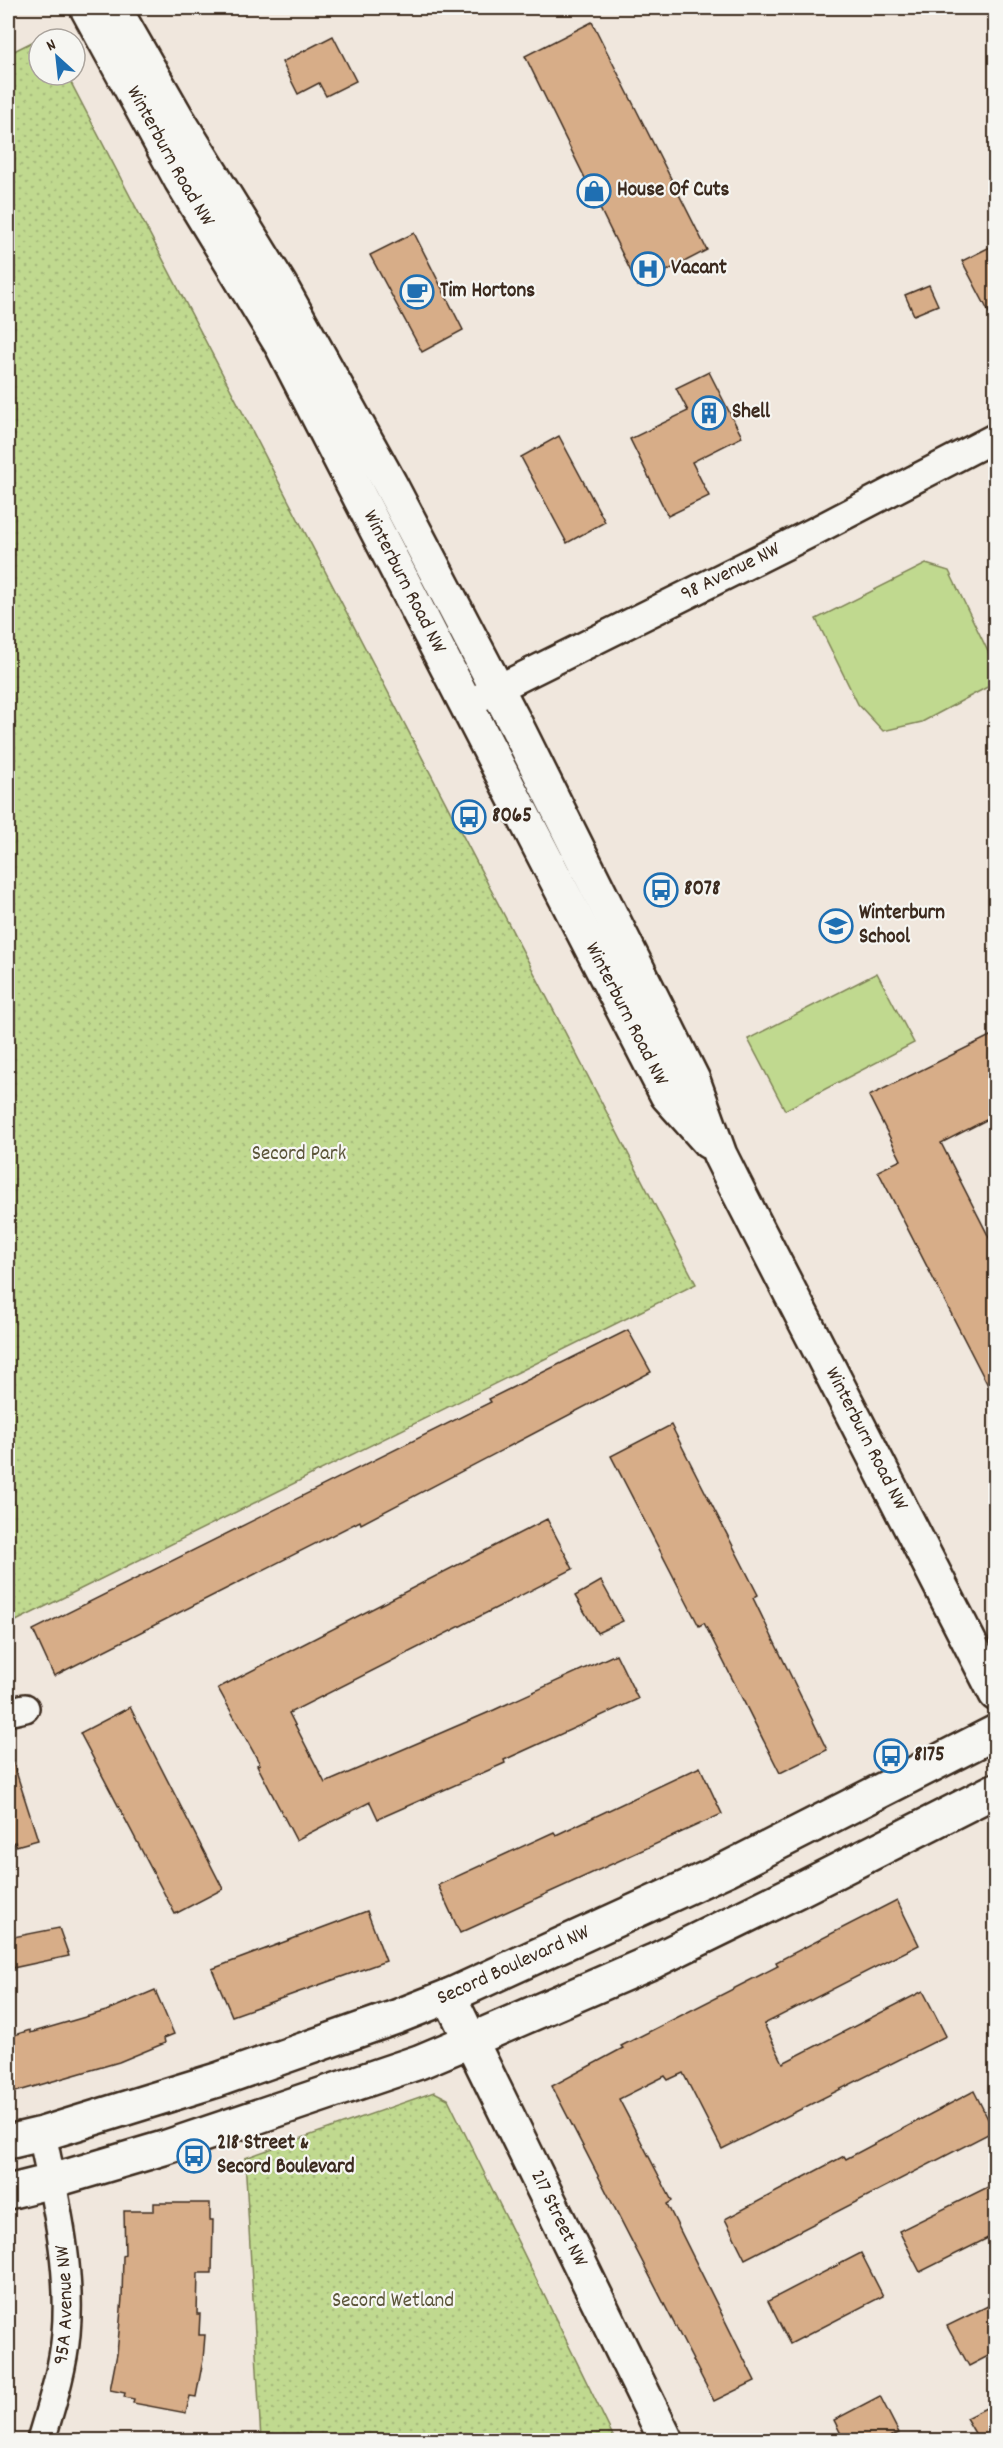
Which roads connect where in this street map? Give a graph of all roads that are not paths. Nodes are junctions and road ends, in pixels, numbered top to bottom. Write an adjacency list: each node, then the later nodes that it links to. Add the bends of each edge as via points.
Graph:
1 (87, 8): 5 (main road, Winterburn Road NW, via 170,163 282,346)
2 (114, 8): 4 (main road, Winterburn Road NW, via 280,285 390,484)
3 (996, 437): 4 (street, 98 Avenue NW)
4 (496, 690): 5 (street, 98 Avenue NW); 6 (main road, Winterburn Road NW, via 693,1080)
5 (465, 705): 6 (main road, Winterburn Road NW, via 667,1095)
6 (720, 1155): 7 (main road, Winterburn Road NW)
7 (996, 1694)
8 (996, 1732): 10 (main road, Secord Boulevard NW, via 727,1869)
9 (996, 1790): 11 (main road, via 654,1961)
10 (449, 1996): 11 (main road, 217 Street NW); 12 (main road, Secord Boulevard NW, via 217,2080)
11 (469, 2041): 14 (main road, via 419,2062 241,2122); 17 (main road, 217 Street NW)
12 (42, 2134): 13 (main road, Secord Boulevard NW); 14 (street, 95A Avenue NW)
13 (8, 2142)
14 (52, 2181): 15 (main road); 16 (street, 95A Avenue NW, via 62,2238 66,2333 55,2395)
15 (8, 2192)
16 (41, 2440)
17 (666, 2440)

